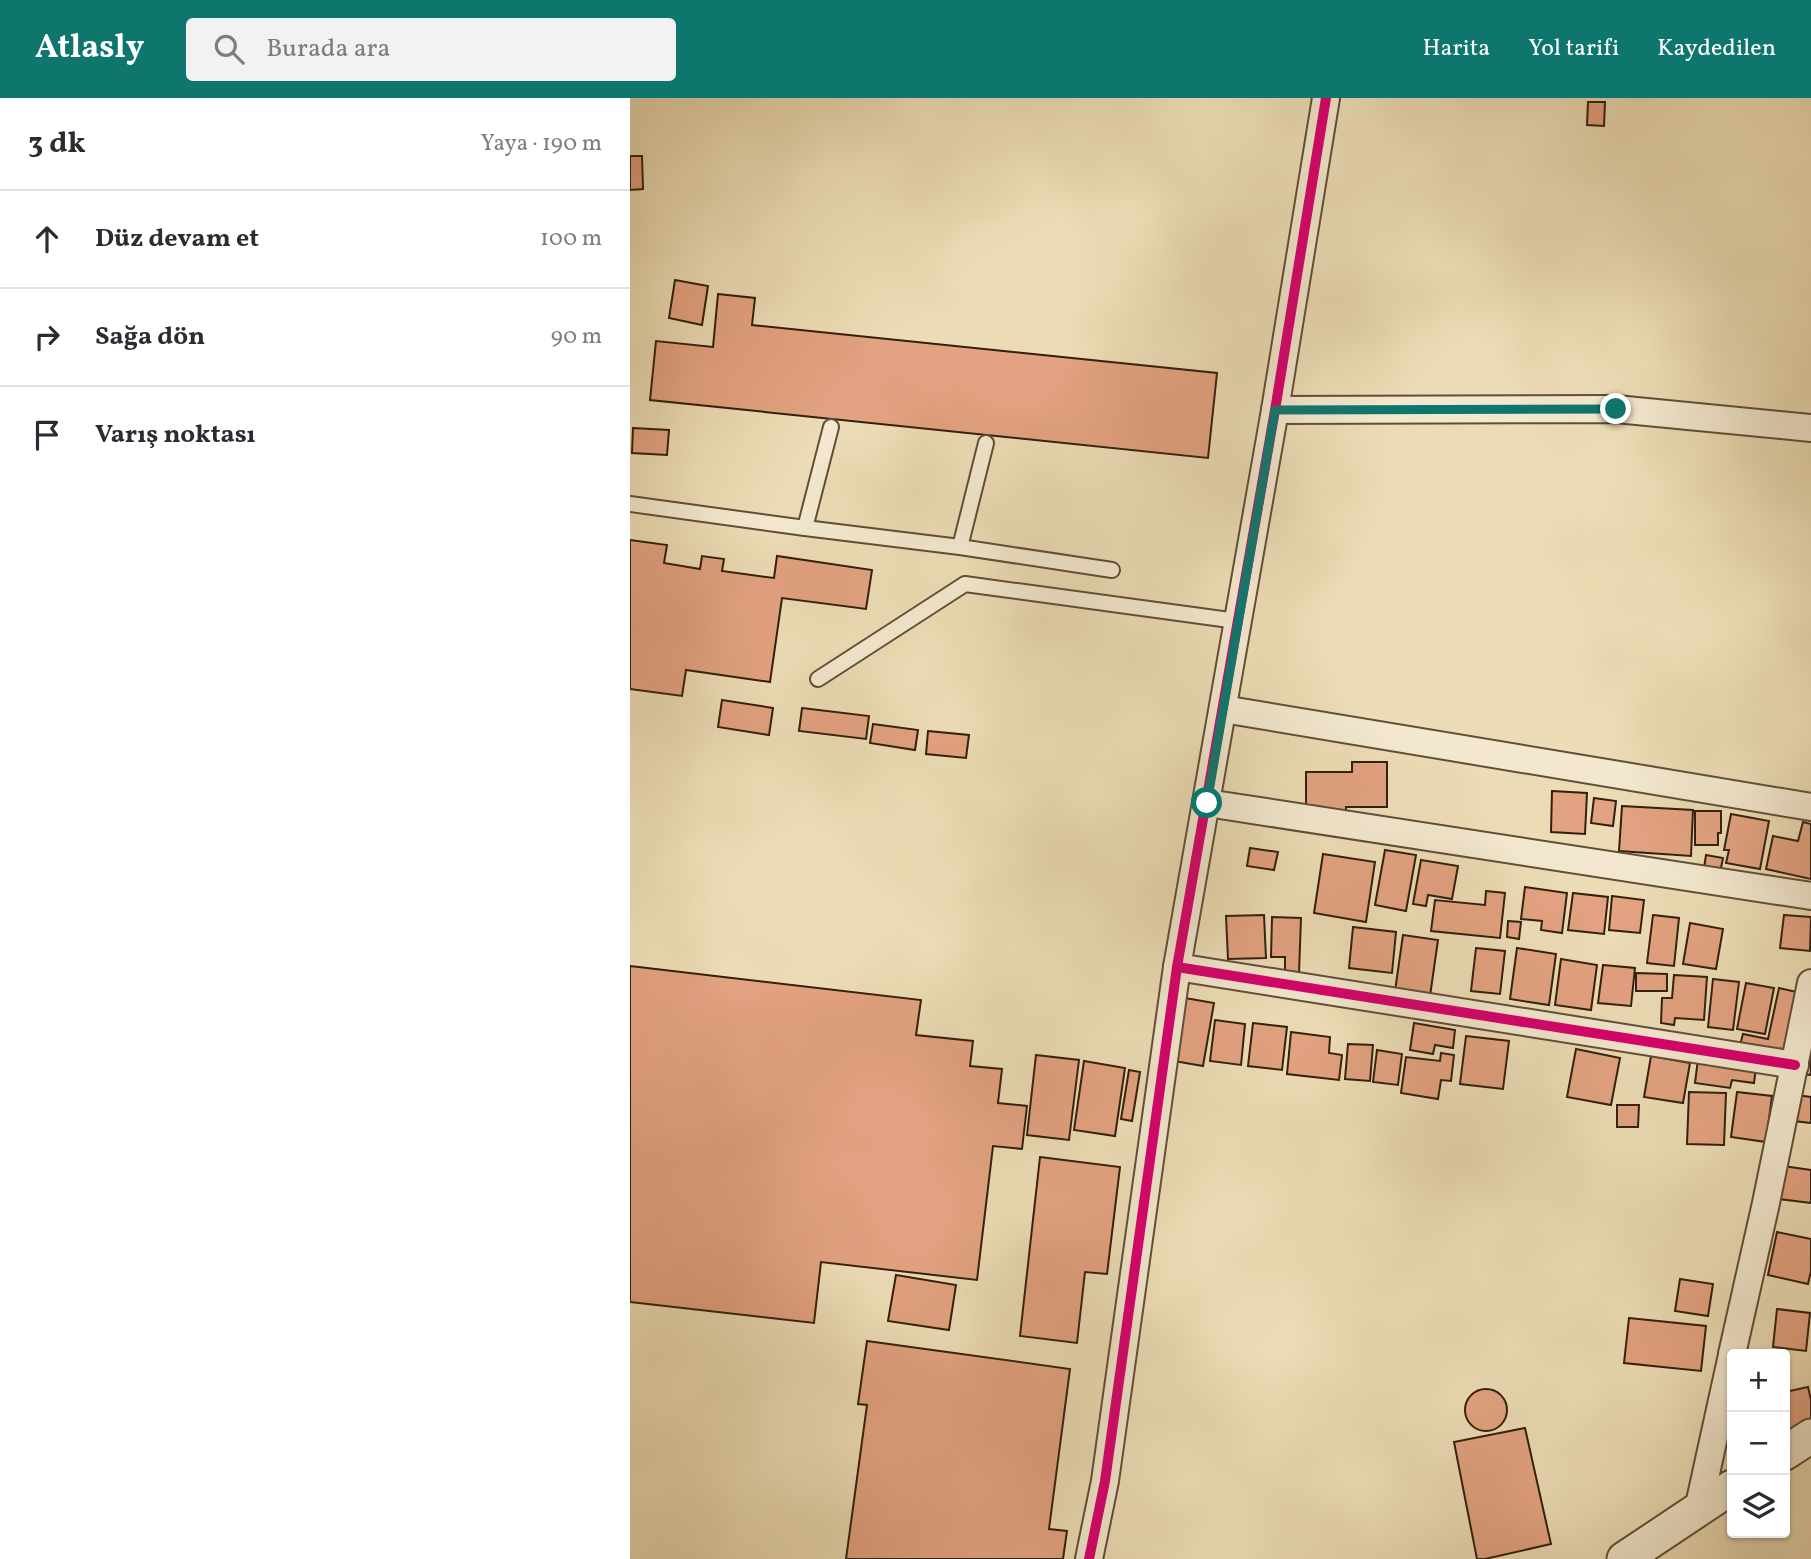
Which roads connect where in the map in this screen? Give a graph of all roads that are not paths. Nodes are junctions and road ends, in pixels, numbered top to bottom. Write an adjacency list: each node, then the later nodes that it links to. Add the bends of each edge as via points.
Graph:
1 (1326, 98): 2 (street)
2 (1275, 410): 4 (street, via 1616,409); 10 (street)
3 (831, 427): 7 (lane)
4 (1811, 428)
5 (986, 443): 8 (lane)
6 (630, 504): 7 (lane)
7 (805, 528): 8 (lane)
8 (960, 547): 9 (lane)
9 (1112, 570)
10 (1237, 621): 11 (lane, via 965,584); 12 (street)
11 (818, 679)
12 (1223, 709): 13 (street); 14 (street)
13 (1207, 803): 15 (street); 16 (street)
14 (1811, 807)
15 (1811, 896)
16 (1177, 967): 18 (street); 25 (street, via 1105,1481)
17 (1811, 983): 18 (street)
18 (1795, 1065): 19 (street)
19 (1733, 1349)
20 (1727, 1378): 24 (street)
21 (1811, 1436): 22 (street)
22 (1790, 1450)
23 (1727, 1490): 24 (street)
24 (1698, 1510): 26 (street)
25 (1089, 1559)
26 (1624, 1559)

